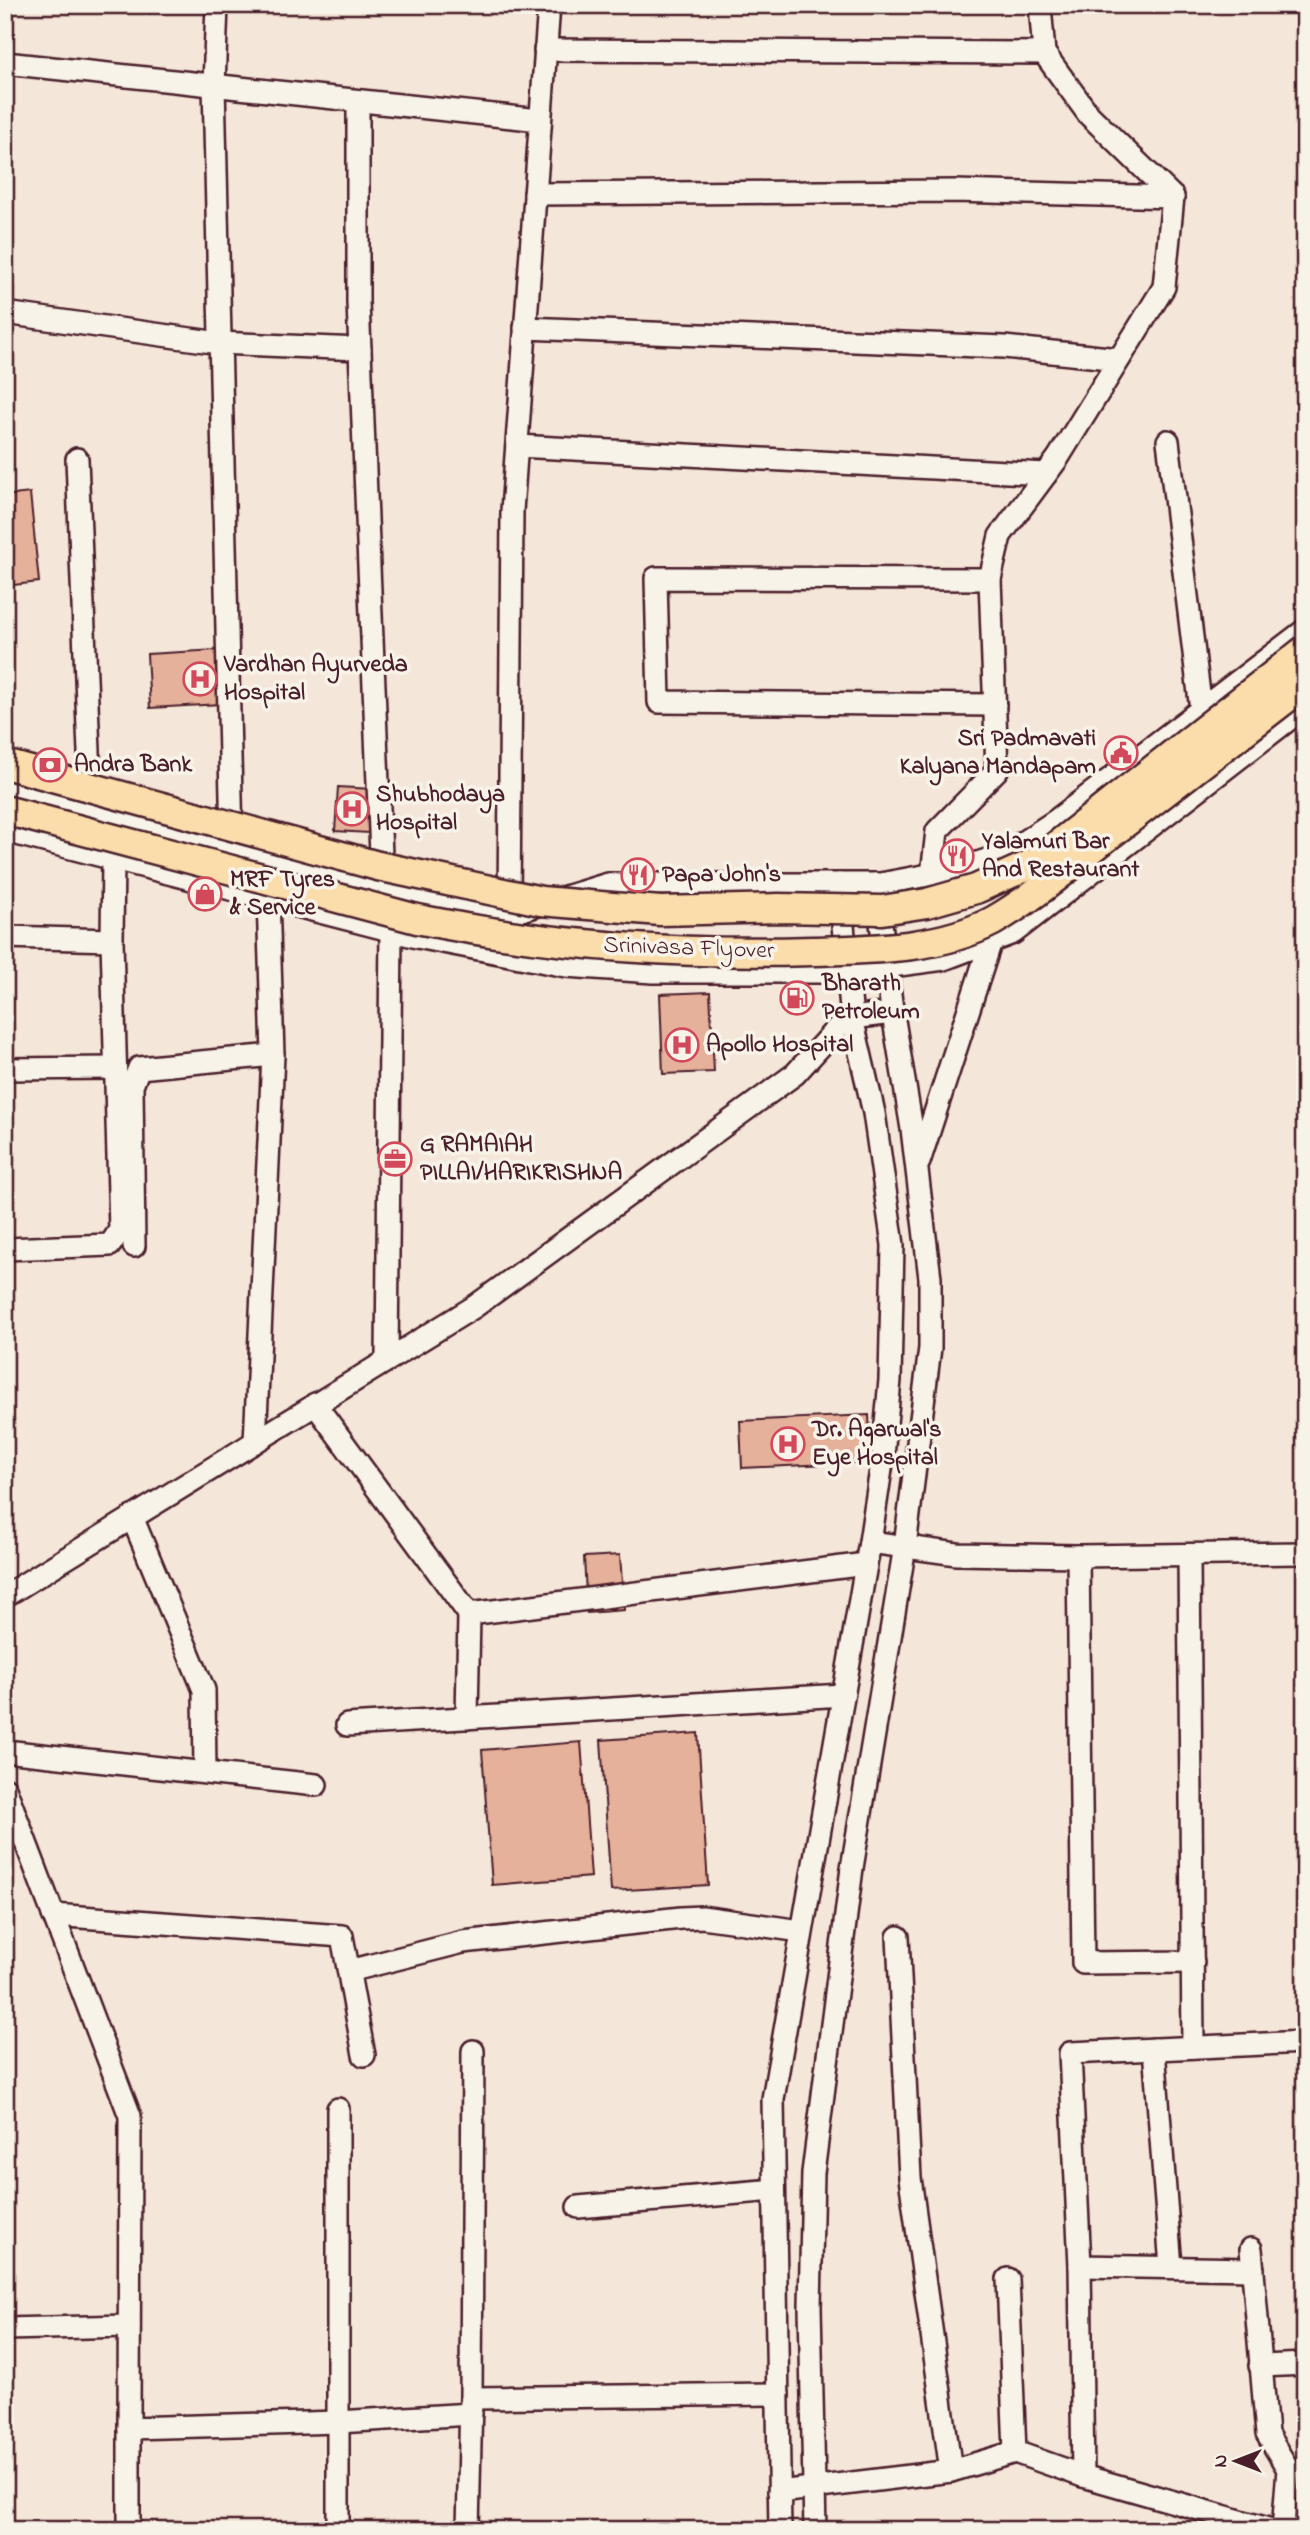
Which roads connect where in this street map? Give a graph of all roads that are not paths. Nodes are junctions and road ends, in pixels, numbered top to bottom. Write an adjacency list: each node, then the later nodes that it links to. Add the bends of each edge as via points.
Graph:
1 (217, 5): 7 (street)
2 (549, 5): 4 (street)
3 (1040, 5): 5 (street)
4 (545, 50): 5 (street); 9 (street)
5 (1044, 53): 11 (street, via 1089,115)
6 (5, 64): 7 (street)
7 (214, 85): 8 (street); 14 (street)
8 (358, 101): 9 (street); 15 (street)
9 (540, 120): 10 (street)
10 (535, 194): 11 (street, via 955,191); 13 (street)
11 (1174, 197): 16 (street, via 1164,287)
12 (5, 313): 14 (street)
13 (525, 328): 16 (street, via 1004,347); 18 (street)
14 (219, 343): 15 (street); 33 (street)
15 (360, 349): 38 (street)
16 (1119, 359): 20 (street)
17 (1168, 442): 27 (street)
18 (517, 446): 20 (street); 40 (street, via 512,510)
19 (77, 459): 30 (street)
20 (1046, 474): 21 (street, via 1000,536)
21 (990, 579): 25 (street); 25 (street, via 656,578 659,702)
22 (1305, 630): 27 (street)
23 (1305, 650): 28 (main road, Srinivasa Flyover, bridge, via 1035,862 976,889 882,910 660,911 541,901 377,866)
24 (1305, 684): 31 (main road, Srinivasa Flyover, bridge, via 994,920 963,934 888,949 727,954 485,933)
25 (995, 705): 35 (street, via 997,770 937,831)
26 (1305, 707): 44 (street, via 1043,911 1013,933)
27 (1201, 710): 35 (street, via 1055,821 1005,853)
28 (5, 764)
29 (5, 787): 30 (street)
30 (91, 809): 33 (street)
31 (5, 810)
32 (5, 831): 34 (street)
33 (232, 846): 38 (street)
34 (113, 859): 39 (street); 43 (street)
35 (932, 874): 37 (street)
36 (839, 884): 37 (street); 40 (street, via 608,884); 46 (street)
37 (876, 884): 45 (street)
38 (382, 885): 40 (street)
39 (268, 898): 41 (street); 49 (street)
40 (509, 914)
41 (391, 930): 46 (street, via 566,966 653,972); 55 (street)
42 (5, 937): 43 (street)
43 (112, 940): 51 (street)
44 (991, 941): 45 (street, via 944,959); 52 (street)
45 (886, 966): 46 (street); 47 (street)
46 (846, 972): 48 (street)
47 (892, 1013): 48 (street); 52 (street)
48 (852, 1018): 55 (street, via 795,1074 474,1307); 59 (street, via 874,1113 893,1245 890,1380)
49 (274, 1055): 53 (street, via 139,1068 132,1086); 57 (street)
50 (5, 1069): 51 (street)
51 (115, 1069): 54 (street, via 120,1230 110,1245)
52 (917, 1169): 60 (street, via 930,1278 930,1348)
53 (134, 1245)
54 (5, 1249)
55 (387, 1360): 56 (street)
56 (315, 1404): 57 (street); 66 (street)
57 (255, 1441): 58 (street)
58 (132, 1517): 65 (street); 71 (street, via 204,1690)
59 (870, 1542): 60 (street); 64 (street)
60 (905, 1546): 63 (street, via 957,1554); 102 (street, via 852,1868 813,2174)
61 (1305, 1553): 62 (street)
62 (1189, 1555): 63 (street); 77 (street)
63 (1078, 1556): 77 (street, via 1083,1963)
64 (866, 1564): 66 (street); 67 (street)
65 (5, 1595)
66 (468, 1614): 68 (street)
67 (842, 1696): 68 (street); 75 (street)
68 (467, 1718): 69 (street)
69 (347, 1725)
70 (5, 1751): 71 (street)
71 (205, 1772): 72 (street)
72 (316, 1784)
73 (5, 1788): 74 (street)
74 (53, 1915): 78 (street, via 342,1936); 90 (street, via 130,2116)
75 (801, 1931): 78 (street, via 681,1918 463,1941); 85 (street, via 773,2099)
76 (898, 1937): 100 (street, via 910,2178)
77 (1192, 1962): 80 (street)
78 (349, 1971): 83 (street)
79 (1305, 2042): 80 (street)
80 (1193, 2047): 81 (street)
81 (1154, 2049): 87 (street, via 1070,2053); 88 (street)
82 (474, 2051): 95 (street)
83 (364, 2055)
84 (338, 2109): 96 (street)
85 (774, 2190): 86 (street); 94 (street)
86 (578, 2207)
87 (1080, 2266): 88 (street); 101 (street)
88 (1171, 2267): 93 (street, via 1252,2259)
89 (1008, 2279): 98 (street)
90 (129, 2326): 91 (street); 97 (street)
91 (5, 2329)
92 (1305, 2364): 93 (street)
93 (1260, 2366): 99 (street, via 1267,2434)
94 (778, 2394): 95 (street); 103 (street)
95 (471, 2406): 96 (street); 106 (street)
96 (338, 2422): 97 (street); 105 (street)
97 (129, 2428): 104 (street)
98 (1015, 2452): 100 (street); 101 (street)
99 (1296, 2468): 110 (street)
100 (951, 2471): 102 (street)
101 (1083, 2476): 109 (street)
102 (814, 2488): 103 (street); 108 (street)
103 (779, 2492): 107 (street)
104 (129, 2530)
105 (338, 2530)
106 (468, 2530)
107 (780, 2530)
108 (815, 2530)
109 (1272, 2530)
110 (1283, 2530)

